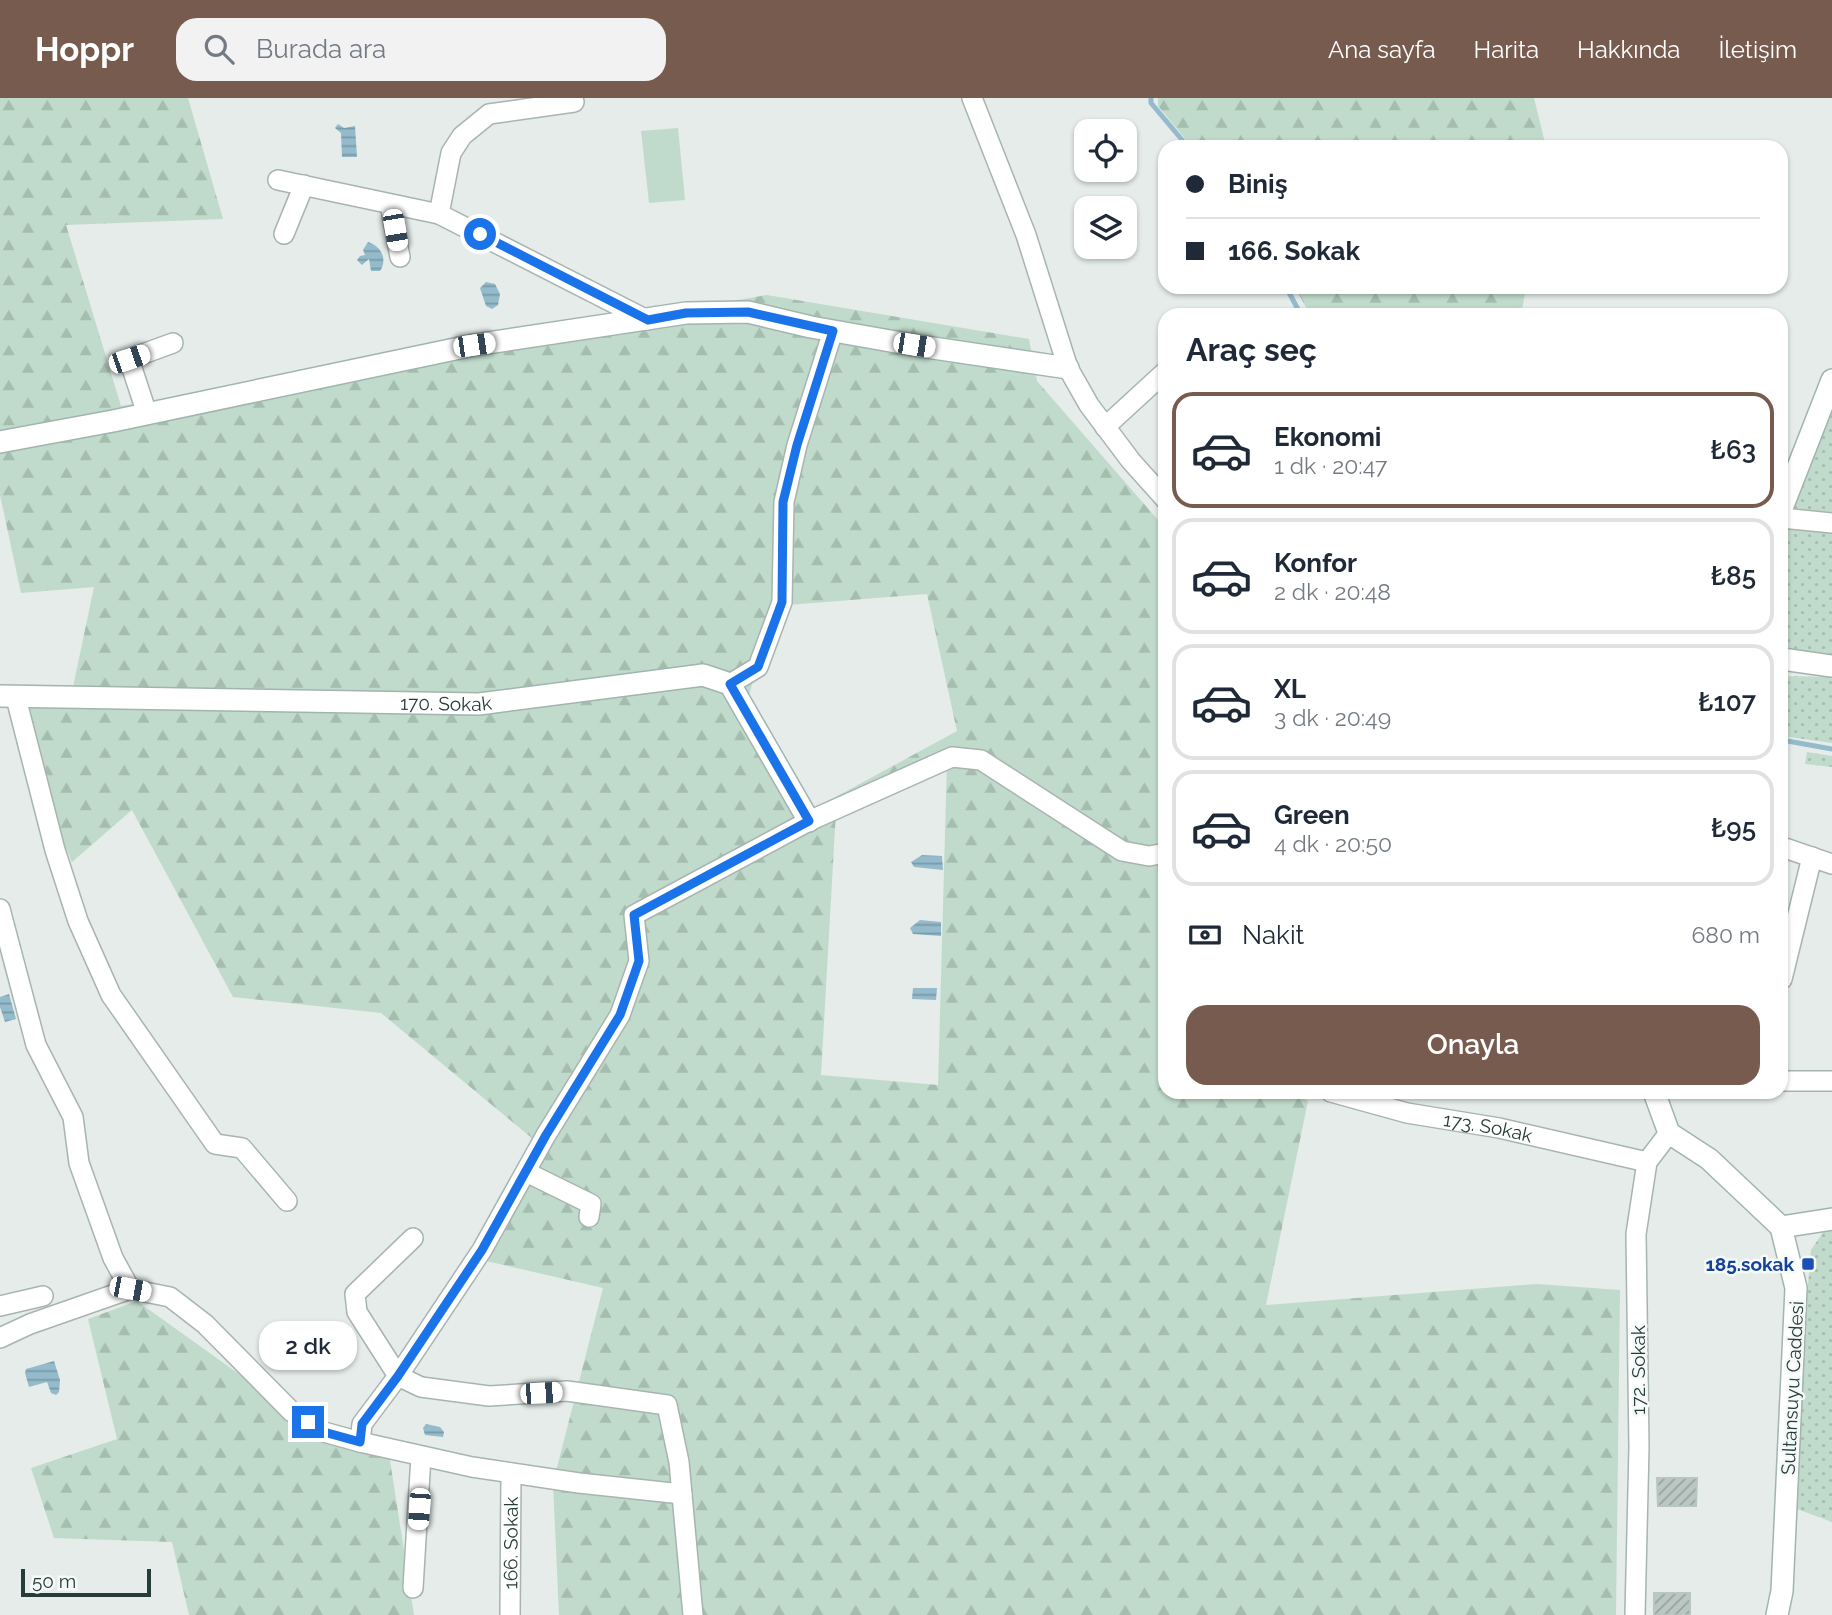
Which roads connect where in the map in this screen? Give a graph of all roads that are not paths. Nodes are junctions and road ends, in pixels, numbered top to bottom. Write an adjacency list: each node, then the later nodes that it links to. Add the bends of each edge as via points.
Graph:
1 (972, 98): 13 (street, via 1026,235)
2 (573, 102): 3 (street)
3 (485, 106): 7 (street, via 451,153)
4 (278, 180): 5 (street)
5 (304, 185): 6 (street); 8 (street)
6 (390, 204): 7 (street); 9 (street)
7 (439, 214): 10 (street)
8 (284, 234)
9 (400, 257)
10 (648, 320): 11 (street, via 686,313 748,312); 16 (street, via 474,345)
11 (833, 331): 13 (street); 25 (street, via 783,502 782,602 758,667)
12 (173, 344): 16 (street, via 129,359)
13 (1068, 368): 17 (street)
14 (1158, 378): 17 (street)
15 (1832, 380): 20 (street)
16 (147, 414): 18 (street)
17 (1105, 427): 19 (street)
18 (0, 442)
19 (1158, 491)
20 (1788, 493)
21 (1788, 519): 22 (street)
22 (1832, 523)
23 (1788, 660): 24 (street)
24 (1832, 666)
25 (730, 684): 26 (street, 170. Sokak, via 703,675 479,704); 27 (street)
26 (8, 697): 41 (street, via 78,921 111,995 215,1144 242,1148)
27 (809, 821): 29 (street, via 952,757 981,760 1122,851); 40 (street, via 634,915 639,961 620,1015)
28 (1788, 849): 30 (street)
29 (1158, 854)
30 (1812, 857): 31 (street); 33 (street)
31 (1832, 864)
32 (0, 909): 46 (street, via 36,1045 73,1117 79,1163 113,1258)
33 (1788, 955)
34 (1832, 1080): 35 (street)
35 (1788, 1081)
36 (1356, 1099): 39 (street, 173. Sokak)
37 (1657, 1099): 38 (street)
38 (1669, 1133): 39 (street, 172. Sokak); 44 (street, via 1709,1159)
39 (1647, 1162): 58 (street, 172. Sokak, via 1636,1234 1639,1447)
40 (526, 1172): 42 (street, via 592,1204); 50 (street, via 482,1250)
41 (287, 1201)
42 (589, 1217)
43 (1832, 1219): 44 (street)
44 (1781, 1227): 59 (street, Sultansuyu Caddesi, via 1797,1289 1782,1591)
45 (413, 1238): 50 (street, via 355,1294 357,1312)
46 (130, 1289): 49 (street); 51 (street, via 170,1297 205,1324 292,1412 324,1432)
47 (43, 1296): 48 (street)
48 (0, 1306)
49 (0, 1338)
50 (398, 1376): 51 (street, via 362,1424); 54 (street, via 421,1387 489,1396 567,1391 667,1405)
51 (360, 1442): 52 (street)
52 (421, 1456): 53 (street); 55 (street)
53 (511, 1473): 54 (street); 56 (street, 166. Sokak)
54 (682, 1494): 57 (street)
55 (413, 1588)
56 (510, 1615)
57 (693, 1615)
58 (1635, 1615)
59 (1777, 1615)

